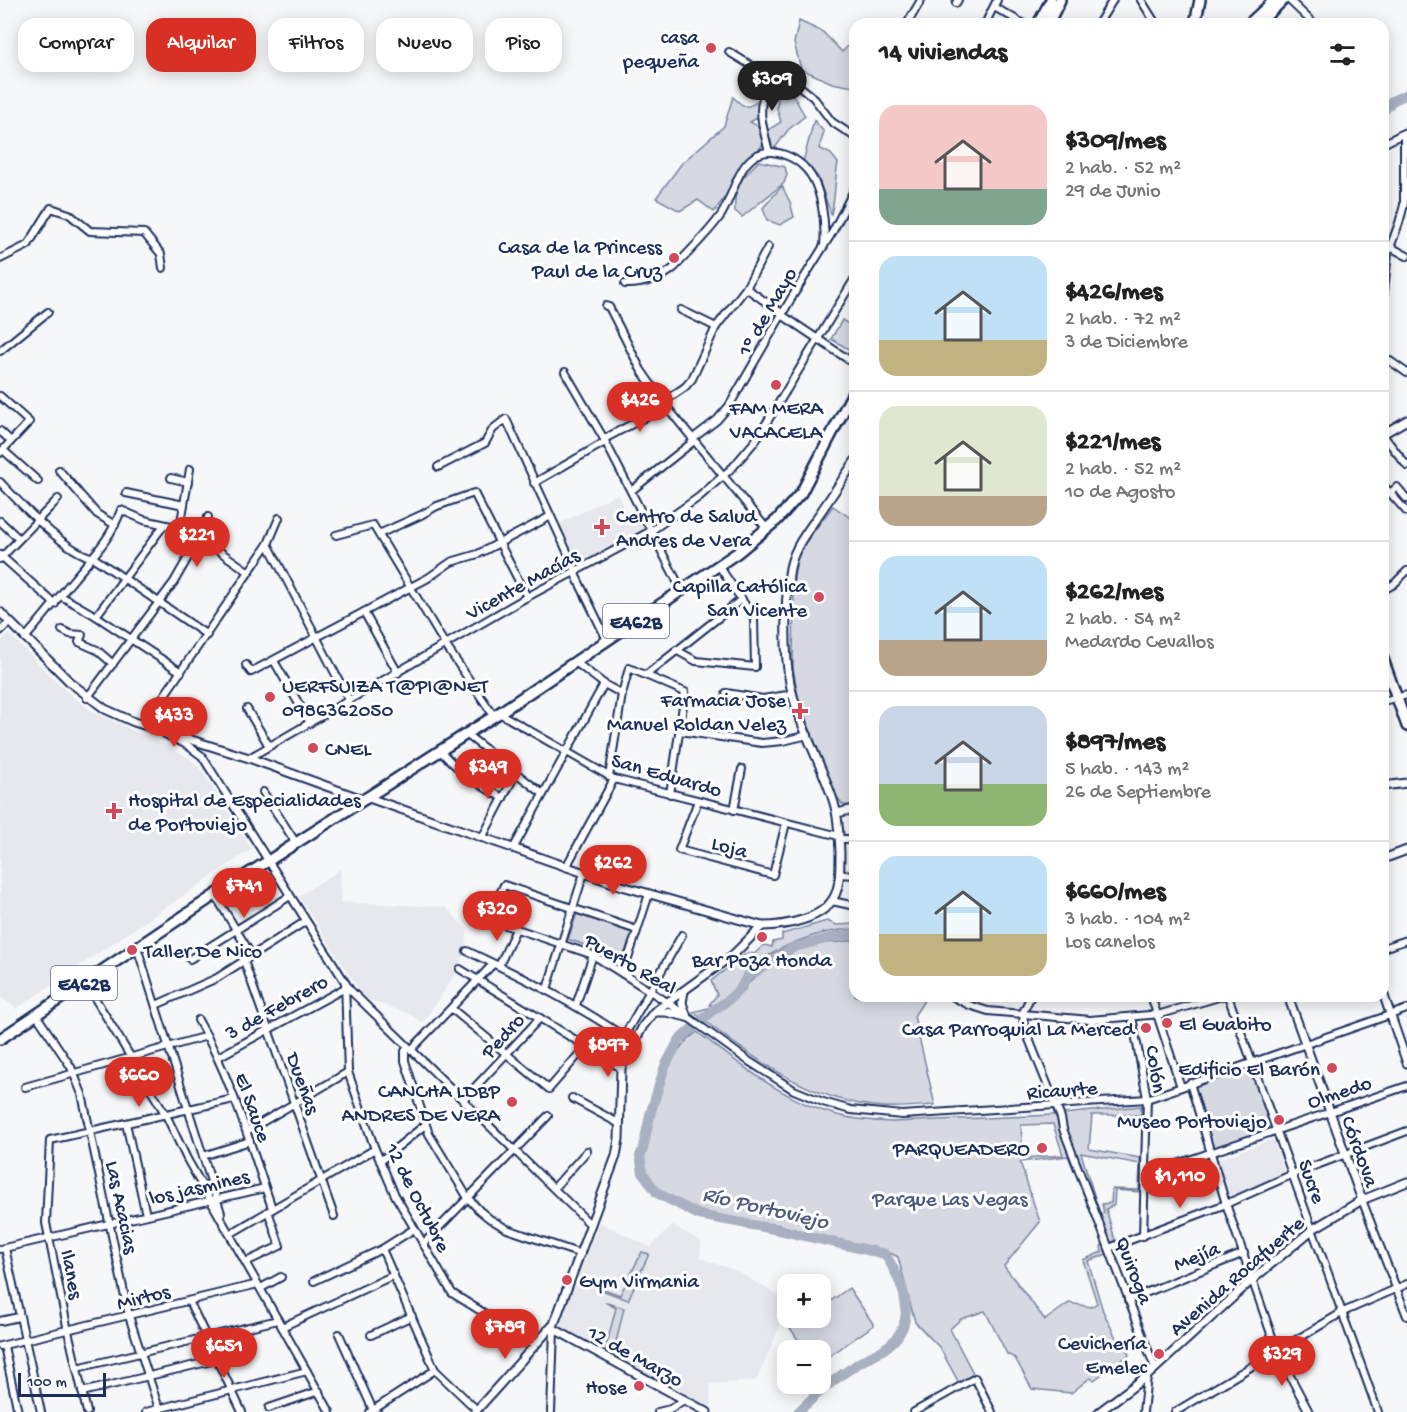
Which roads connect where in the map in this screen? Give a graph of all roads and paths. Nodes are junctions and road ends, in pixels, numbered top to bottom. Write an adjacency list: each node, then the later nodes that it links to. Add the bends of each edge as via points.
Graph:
1 (921, 0): 13 (street)
2 (997, 0): 11 (street)
3 (1051, 0): 16 (main road)
4 (1060, 0): 17 (main road)
5 (1113, 0): 18 (street)
6 (1141, 0): 12 (street)
7 (1200, 0): 19 (main road)
8 (1274, 0): 20 (main road)
9 (1284, 0): 21 (main road)
10 (1289, 0): 22 (street)
11 (994, 7): 14 (street); 15 (street)
12 (1152, 17)
13 (910, 18)
14 (988, 18)
15 (1013, 18)
16 (1041, 18)
17 (1051, 18)
18 (1102, 18)
19 (1196, 18)
20 (1254, 18)
21 (1264, 18)
22 (1308, 18)
23 (729, 52): 24 (street)
24 (772, 78): 25 (street, via 778,69 813,97 832,122); 28 (street, via 760,110)
25 (849, 133)
26 (1406, 133): 27 (street); 29 (street)
27 (1389, 141)
28 (769, 152): 33 (street, via 790,158 808,172 823,212); 39 (street, via 750,160 716,222 669,272)
29 (1406, 161): 30 (street)
30 (1406, 196): 32 (street, via 1399,224)
31 (849, 199): 33 (street, 1º de Mayo)
32 (1389, 242)
33 (824, 246): 45 (street, 1º de Mayo)
34 (768, 247): 40 (street)
35 (1389, 247): 36 (street)
36 (1407, 256)
37 (0, 259): 38 (street, via 27,245 51,208 69,214 90,231 144,233 160,254)
38 (163, 268)
39 (625, 284)
40 (746, 288): 45 (street); 46 (street)
41 (849, 288): 47 (street, Vicente Macías)
42 (606, 306): 55 (street)
43 (681, 310): 46 (street)
44 (48, 312): 48 (street)
45 (783, 314): 47 (street); 60 (street, 1º de Mayo, via 729,406)
46 (716, 327): 55 (street, via 692,378)
47 (818, 340): 49 (street); 69 (street, Vicente Macías, via 756,441)
48 (0, 351)
49 (849, 360)
50 (1389, 360): 52 (street)
51 (566, 372): 59 (street)
52 (1407, 374)
53 (0, 396): 61 (street, via 29,422)
54 (849, 401): 90 (main road, E462B, via 801,493)
55 (664, 404): 59 (street); 60 (street)
56 (1407, 420): 58 (street)
57 (0, 431): 61 (street)
58 (1389, 431)
59 (604, 440): 74 (street); 75 (street)
60 (693, 440): 69 (street); 75 (street, 1º de Mayo)
61 (11, 441): 63 (street)
62 (1389, 443): 64 (street)
63 (1, 452): 71 (street)
64 (1407, 466)
65 (438, 467): 74 (street, via 485,443 506,419)
66 (190, 469): 72 (street)
67 (59, 470): 87 (street, via 97,514)
68 (849, 470): 137 (street, via 795,550 789,573 788,662)
69 (724, 476): 90 (street); 91 (street, Vicente Macías)
70 (171, 478): 72 (street)
71 (38, 481)
72 (188, 482): 80 (street)
73 (0, 483): 85 (street)
74 (534, 483): 83 (street)
75 (631, 491): 91 (street)
76 (126, 493): 80 (street)
77 (1390, 493): 79 (street, via 1397,487); 81 (street)
78 (58, 500): 85 (street)
79 (1407, 500)
80 (184, 505): 89 (street)
81 (1407, 512)
82 (208, 517): 95 (street)
83 (549, 517): 96 (street); 103 (street)
84 (279, 518): 97 (street)
85 (38, 520): 94 (street); 99 (street, via 78,553)
86 (0, 521): 94 (street)
87 (115, 525): 88 (street, via 121,510); 99 (street)
88 (164, 525): 89 (street); 104 (street)
89 (180, 528): 95 (street)
90 (767, 529): 100 (main road, E462B)
91 (651, 531): 103 (street, Vicente Macías); 107 (street)
92 (379, 534): 93 (street, via 373,525); 96 (street, via 474,493); 106 (street, San Eduardo)
93 (336, 535)
94 (19, 539): 98 (street)
95 (200, 540): 102 (street); 111 (street)
96 (500, 543): 106 (street, via 451,562); 109 (street)
97 (268, 544): 102 (street); 122 (street)
98 (1, 557): 112 (street)
99 (94, 558): 104 (street); 108 (street)
100 (719, 567): 107 (main road, E462B); 110 (street)
101 (1407, 571): 105 (street)
102 (249, 572): 119 (street)
103 (575, 572): 109 (street, Vicente Macías); 123 (street)
104 (124, 578): 111 (street); 115 (street)
105 (1389, 587)
106 (411, 588): 114 (street); 124 (street, San Eduardo)
107 (682, 591): 123 (main road, E462B)
108 (61, 596): 112 (street); 115 (street)
109 (527, 597): 124 (street, Vicente Macías)
110 (742, 599): 125 (street); 125 (street, via 755,622 755,667 696,661)
111 (159, 602): 119 (street); 121 (street)
112 (55, 604): 120 (street)
113 (0, 612): 116 (street)
114 (364, 612): 122 (street); 131 (street)
115 (96, 616): 121 (street)
116 (10, 622): 118 (street); 120 (street)
117 (62, 630): 128 (street, via 82,635 79,642 97,650)
118 (0, 631)
119 (207, 635): 130 (street)
120 (25, 638): 139 (street)
121 (132, 638): 128 (street); 130 (street)
122 (316, 638): 126 (street); 141 (street)
123 (607, 640): 127 (main road, E462B)
124 (446, 646): 131 (street, Vicente Macías); 144 (street, San Eduardo)
125 (676, 650): 132 (street)
126 (274, 661): 129 (street, via 251,672); 145 (street)
127 (574, 661): 134 (street); 144 (main road, E462B)
128 (112, 664): 139 (street)
129 (246, 665)
130 (181, 672): 146 (street)
131 (398, 673): 141 (street, Vicente Macías)
132 (646, 675): 136 (street, via 629,668); 148 (street, via 685,692)
133 (1389, 676): 140 (main road)
134 (604, 684): 136 (street); 154 (street)
135 (726, 693): 137 (street, via 763,699)
136 (622, 694): 159 (street)
137 (793, 694): 150 (street)
138 (1407, 695): 140 (street)
139 (87, 698): 146 (street)
140 (1397, 698): 142 (street); 147 (main road)
141 (349, 700): 145 (street, Vicente Macías)
142 (1389, 700)
143 (247, 709): 152 (street)
144 (496, 714): 149 (main road, E462B); 154 (street, San Eduardo)
145 (310, 723): 152 (street, Vicente Macías)
146 (146, 726): 151 (street); 155 (street)
147 (1407, 726)
148 (680, 731): 150 (street, via 762,743); 164 (street)
149 (466, 734): 153 (main road, E462B); 158 (street)
150 (808, 735): 170 (street)
151 (209, 744): 155 (street, via 201,749); 156 (street)
152 (269, 746): 156 (street, Vicente Macías)
153 (440, 751): 165 (main road, E462B); 166 (street, via 459,771)
154 (566, 753): 159 (street, San Eduardo); 163 (street)
155 (202, 756): 179 (street)
156 (249, 758): 165 (street)
157 (742, 769): 168 (street)
158 (516, 773): 163 (street); 166 (street)
159 (611, 778): 164 (street, San Eduardo); 180 (street)
160 (1407, 783): 161 (street)
161 (1389, 785)
162 (263, 792): 175 (street)
163 (543, 794): 176 (street)
164 (670, 794): 167 (street, San Eduardo)
165 (364, 798): 173 (street); 175 (main road, E462B)
166 (503, 798): 173 (street)
167 (698, 801): 168 (street, San Eduardo); 171 (street, Loja, via 679,850 773,875)
168 (734, 810): 171 (street, San Eduardo)
169 (849, 810): 170 (street)
170 (837, 813): 172 (street)
171 (786, 823): 172 (street, San Eduardo)
172 (839, 837): 174 (street, San Eduardo); 182 (street)
173 (482, 838): 176 (street)
174 (849, 838)
175 (296, 843): 179 (main road, E462B)
176 (513, 849): 180 (street)
177 (1407, 850): 178 (street)
178 (1389, 857)
179 (268, 861): 185 (main road, E462B); 186 (street)
180 (566, 867): 181 (street)
181 (584, 873): 184 (street); 189 (street)
182 (840, 874): 183 (street); 187 (street)
183 (849, 875)
184 (649, 894): 191 (street); 194 (street)
185 (215, 895): 193 (street); 199 (main road, E462B)
186 (290, 896): 190 (street); 193 (street)
187 (832, 901): 188 (street); 191 (street, via 814,916 785,925)
188 (849, 905)
189 (573, 909): 192 (street, Puerto Real, via 504,885 488,919); 194 (street); 197 (street)
190 (306, 921): 202 (street); 210 (street)
191 (762, 926): 213 (street, via 733,955)
192 (516, 929): 197 (street, Puerto Real); 205 (street)
193 (236, 930): 202 (street); 203 (street)
194 (637, 930): 207 (street)
195 (682, 935): 212 (street)
196 (1407, 940): 198 (street)
197 (561, 944): 201 (street, Puerto Real); 211 (street)
198 (1389, 946)
199 (137, 947): 209 (main road, E462B); 222 (street)
200 (467, 951): 205 (street)
201 (593, 955): 207 (street, Puerto Real); 223 (street)
202 (252, 956): 204 (street)
203 (190, 959)
204 (244, 961): 222 (street, via 201,986); 235 (street, Dueñas)
205 (496, 965): 208 (street); 211 (street)
206 (460, 969): 208 (street)
207 (623, 974): 212 (street, Puerto Real)
208 (478, 980): 224 (street); 233 (street)
209 (85, 982): 230 (main road, E462B); 246 (street)
210 (346, 987): 235 (street, 3 de Febrero); 244 (street); 251 (street, 12 de Octubre)
211 (547, 989): 223 (street)
212 (650, 991): 214 (street, Puerto Real); 237 (street)
213 (684, 991): 214 (street); 231 (street, via 682,1003)
214 (667, 1002): 226 (street); 231 (street, Puerto Real)
215 (965, 1002): 228 (street, via 982,1010)
216 (1028, 1002): 228 (street)
217 (1153, 1002): 227 (street)
218 (1200, 1002): 227 (street)
219 (1230, 1002): 248 (street, Sucre)
220 (1290, 1002): 241 (street, Córdova)
221 (1386, 1002): 229 (street)
222 (156, 1005): 243 (street)
223 (576, 1005): 237 (street)
224 (452, 1009): 244 (street); 245 (street)
225 (1407, 1009): 229 (street, Ricaurte)
226 (654, 1012): 231 (street); 240 (street)
227 (1157, 1014): 232 (street); 256 (street)
228 (1022, 1015): 232 (street, via 1086,1020); 262 (street, Quiroga)
229 (1390, 1015): 241 (street, Ricaurte); 249 (street)
230 (37, 1016): 238 (main road, E462B); 252 (street, Las Acacias)
231 (687, 1017): 239 (street, Puerto Real)
232 (1132, 1017): 259 (street, Colón)
233 (540, 1018): 242 (street); 245 (street, Pedro)
234 (198, 1020): 236 (street, El Sauce)
235 (267, 1030): 247 (street, 3 de Febrero); 261 (street, Dueñas)
236 (207, 1036): 243 (street); 247 (street, El Sauce)
237 (624, 1036): 240 (street)
238 (0, 1039)
239 (722, 1042): 262 (street, Ricaurte, via 794,1090 851,1110 902,1115)
240 (633, 1043): 250 (street)
241 (1305, 1044): 248 (street, Ricaurte); 264 (street, Córdova)
242 (586, 1046): 245 (street, via 549,1089); 250 (street)
243 (169, 1047): 246 (street); 263 (street)
244 (409, 1049): 260 (street); 269 (street, via 405,1051 405,1061)
245 (506, 1054): 260 (street, Pedro)
246 (132, 1057): 252 (street); 265 (street)
247 (218, 1057): 258 (street, El Sauce)
248 (1252, 1062): 253 (street, Ricaurte); 270 (street, Sucre)
249 (1407, 1063)
250 (621, 1068): 268 (street)
251 (348, 1072): 261 (street); 275 (street, 12 de Octubre)
252 (74, 1073): 255 (street); 271 (street, Las Acacias)
253 (1190, 1083): 256 (street, Ricaurte); 278 (street)
254 (1407, 1086): 264 (street, Olmedo)
255 (25, 1087)
256 (1181, 1087): 259 (street, Ricaurte)
257 (572, 1098): 268 (street)
258 (234, 1099): 263 (street); 272 (street, El Sauce)
259 (1147, 1099): 262 (street, Ricaurte); 283 (street, Colón)
260 (463, 1100): 276 (street)
261 (294, 1104): 272 (street); 284 (street, Dueñas)
262 (1055, 1106): 304 (street, Quiroga)
263 (189, 1110): 265 (street); 280 (street)
264 (1329, 1112): 270 (street, Olmedo); 279 (street, Córdova)
265 (166, 1115): 267 (street); 289 (street)
266 (548, 1116): 276 (street)
267 (126, 1123): 271 (street); 293 (street)
268 (620, 1124): 296 (street, via 616,1156)
269 (425, 1125): 281 (street); 288 (street)
270 (1276, 1129): 278 (street, Olmedo); 282 (street, Sucre)
271 (91, 1131): 295 (street, Las Acacias); 301 (street, Ilanes, via 50,1140 46,1212)
272 (247, 1131): 274 (street, El Sauce)
273 (1407, 1131): 279 (street)
274 (250, 1141): 280 (street); 286 (street, El Sauce)
275 (375, 1149): 281 (street, 12 de Octubre); 284 (street)
276 (515, 1150): 287 (street); 288 (street)
277 (587, 1151): 287 (street)
278 (1212, 1152): 283 (street, Olmedo); 291 (street)
279 (1346, 1155): 282 (street); 290 (street, Córdova)
280 (203, 1156): 289 (street)
281 (380, 1161): 297 (street, 12 de Octubre)
282 (1293, 1174): 291 (street); 298 (street, Sucre)
283 (1145, 1175): 300 (street, Colón)
284 (320, 1180): 292 (street); 294 (street, Dueñas)
285 (1407, 1182): 290 (street, Avenida Rocafuerte)
286 (265, 1188): 289 (street, los jasmines); 292 (street, El Sauce)
287 (554, 1188): 296 (street)
288 (468, 1198): 302 (street); 307 (street, via 501,1226)
289 (214, 1200): 293 (street, los jasmines); 299 (street)
290 (1362, 1200): 298 (street, Avenida Rocafuerte); 315 (street, Córdova)
291 (1226, 1204): 300 (street); 306 (street)
292 (270, 1210): 299 (street); 308 (street, El Sauce, via 280,1246)
293 (146, 1215): 295 (street, los jasmines)
294 (334, 1216)
295 (110, 1224): 301 (street, los jasmines); 319 (street, Las Acacias)
296 (591, 1225): 307 (street)
297 (414, 1229): 302 (street, 12 de Octubre); 305 (street)
298 (1313, 1229): 311 (street, Avenida Rocafuerte); 318 (street, Sucre)
299 (230, 1234): 308 (street)
300 (1143, 1236): 304 (street)
301 (50, 1238): 303 (street, los jasmines); 327 (street, Ilanes)
302 (423, 1244): 332 (street, 12 de Octubre, via 452,1293)
303 (2, 1248): 322 (street)
304 (1108, 1248): 316 (street, Quiroga)
305 (382, 1249): 309 (street); 312 (street)
306 (1244, 1253): 311 (street); 316 (street, Mejía)
307 (581, 1254): 326 (street)
308 (246, 1262): 314 (street)
309 (394, 1275): 320 (street); 325 (street)
310 (281, 1277): 314 (street, Mirtos)
311 (1252, 1280): 334 (street); 338 (street, Avenida Rocafuerte)
312 (314, 1281)
313 (1407, 1284): 315 (street)
314 (259, 1286): 317 (street, Mirtos); 323 (street)
315 (1396, 1288): 318 (street); 321 (street, Córdova)
316 (1128, 1300): 338 (street, Quiroga)
317 (189, 1301): 319 (street, Mirtos); 330 (street)
318 (1343, 1312): 334 (street); 366 (street, Sucre)
319 (129, 1316): 327 (street, Mirtos); 335 (street, Las Acacias)
320 (412, 1316): 329 (street); 339 (street)
321 (1407, 1316)
322 (19, 1317): 324 (street); 331 (street)
323 (278, 1320): 325 (street); 330 (street)
324 (0, 1321)
325 (282, 1326): 340 (street)
326 (552, 1328): 332 (street); 346 (street, 12 de Marzo); 357 (street)
327 (68, 1331): 331 (street, Mirtos); 337 (street, Ilanes)
328 (339, 1334): 349 (street)
329 (371, 1335)
330 (205, 1336): 335 (street); 336 (street)
331 (24, 1341): 333 (street, Mirtos); 352 (street)
332 (535, 1345): 350 (street)
333 (2, 1346): 351 (street)
334 (1277, 1351): 364 (street); 365 (street)
335 (141, 1353): 337 (street); 342 (street, Las Acacias)
336 (216, 1360): 342 (street); 343 (street)
337 (77, 1368): 345 (street, Ilanes)
338 (1155, 1368): 341 (street, Avenida Rocafuerte)
339 (435, 1370): 349 (street); 350 (street)
340 (307, 1371): 343 (street); 344 (street)
341 (1147, 1376): 362 (street, Avenida Rocafuerte); 363 (street)
342 (149, 1377): 345 (street); 348 (street, Las Acacias)
343 (231, 1390): 348 (street); 355 (street)
344 (319, 1391): 347 (street); 356 (street)
345 (82, 1392): 353 (street, Ilanes)
346 (684, 1400): 358 (street); 359 (street, 12 de Marzo)
347 (269, 1408)
348 (160, 1410): 354 (street)
349 (371, 1411)
350 (476, 1411)
351 (18, 1412)
352 (41, 1412)
353 (87, 1412)
354 (146, 1412)
355 (242, 1412)
356 (330, 1412)
357 (551, 1412)
358 (658, 1412)
359 (707, 1412)
360 (914, 1412): 361 (street, via 975,1378)
361 (992, 1412)
362 (1099, 1412)
363 (1143, 1412)
364 (1175, 1412)
365 (1309, 1412)
366 (1378, 1412)

